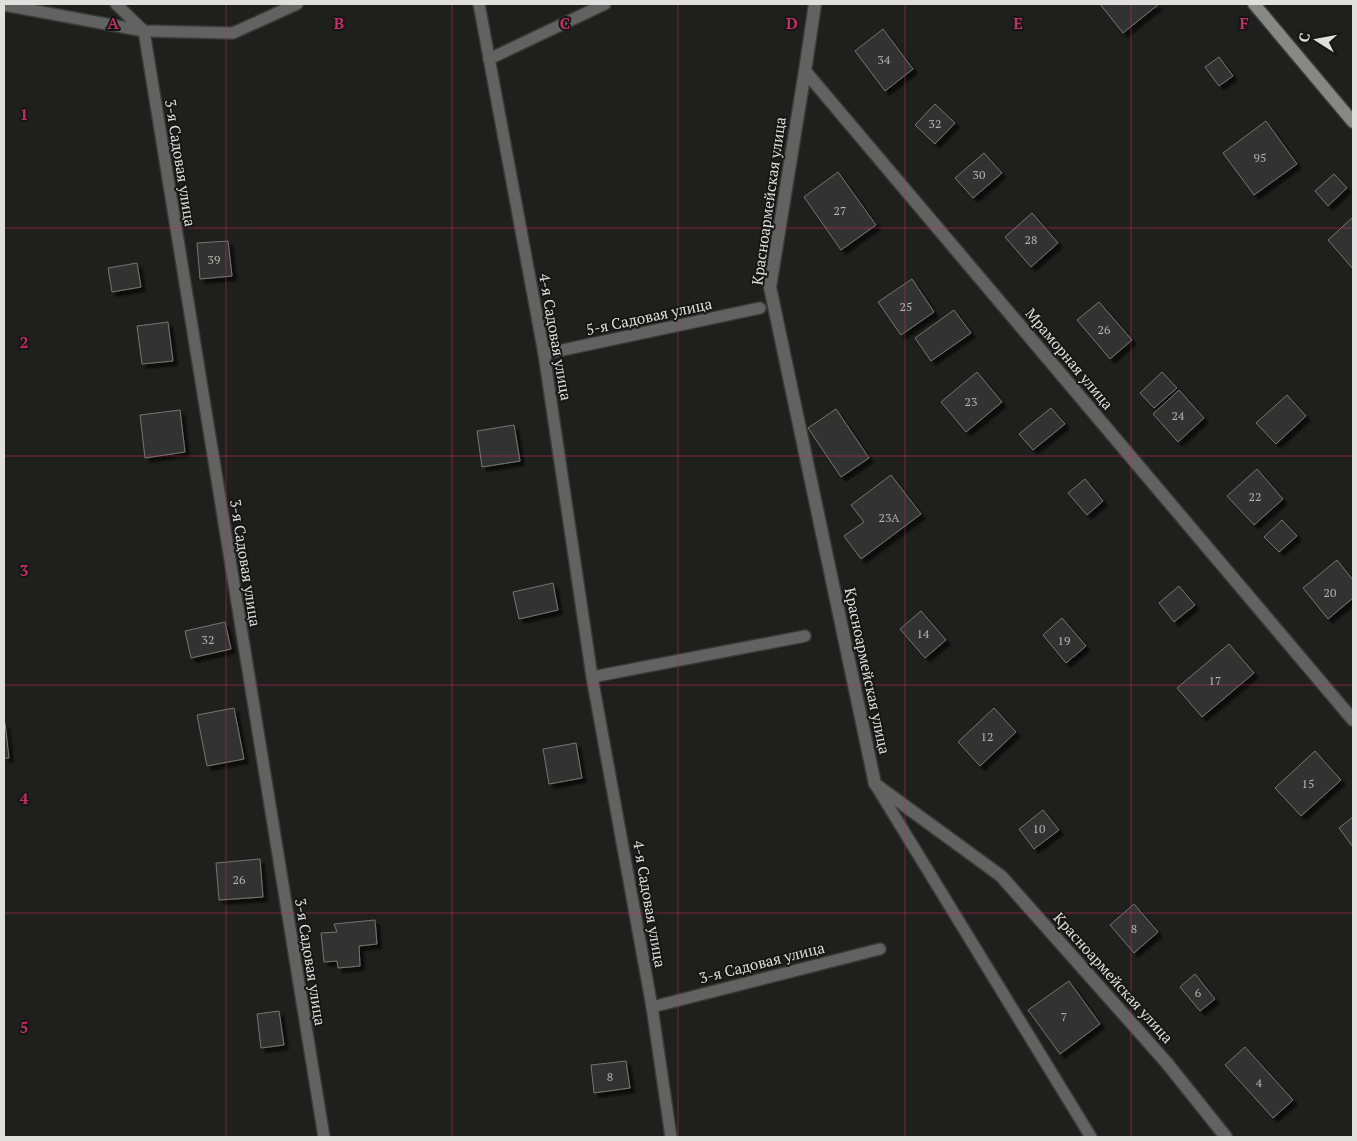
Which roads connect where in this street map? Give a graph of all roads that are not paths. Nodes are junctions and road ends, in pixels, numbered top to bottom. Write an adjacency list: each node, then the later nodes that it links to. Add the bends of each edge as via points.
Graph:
1 (116, 4): 8 (lane)
2 (297, 4): 8 (lane, via 234,33)
3 (479, 4): 9 (lane, 4-я Садовая улица)
4 (605, 4): 9 (lane)
5 (815, 4): 10 (street)
6 (1254, 4): 11 (main road)
7 (4, 5): 8 (lane)
8 (144, 31): 20 (lane, 3-я Садовая улица)
9 (489, 59): 13 (lane, 4-я Садовая улица)
10 (805, 71): 16 (street, Мраморная улица); 17 (street, Красноармейская улица, via 770,287)
11 (1353, 122)
12 (760, 308): 13 (lane, 5-я Садовая улица)
13 (544, 354): 15 (lane, 4-я Садовая улица)
14 (805, 636): 15 (lane)
15 (592, 677): 19 (lane, 4-я Садовая улица)
16 (1353, 720)
17 (875, 784): 22 (lane); 23 (street, Красноармейская улица, via 1002,876 1166,1062)
18 (880, 949): 19 (lane, 3-я Садовая улица)
19 (652, 1007): 21 (lane, 4-я Садовая улица)
20 (324, 1137)
21 (671, 1137)
22 (1091, 1137)
23 (1226, 1137)

